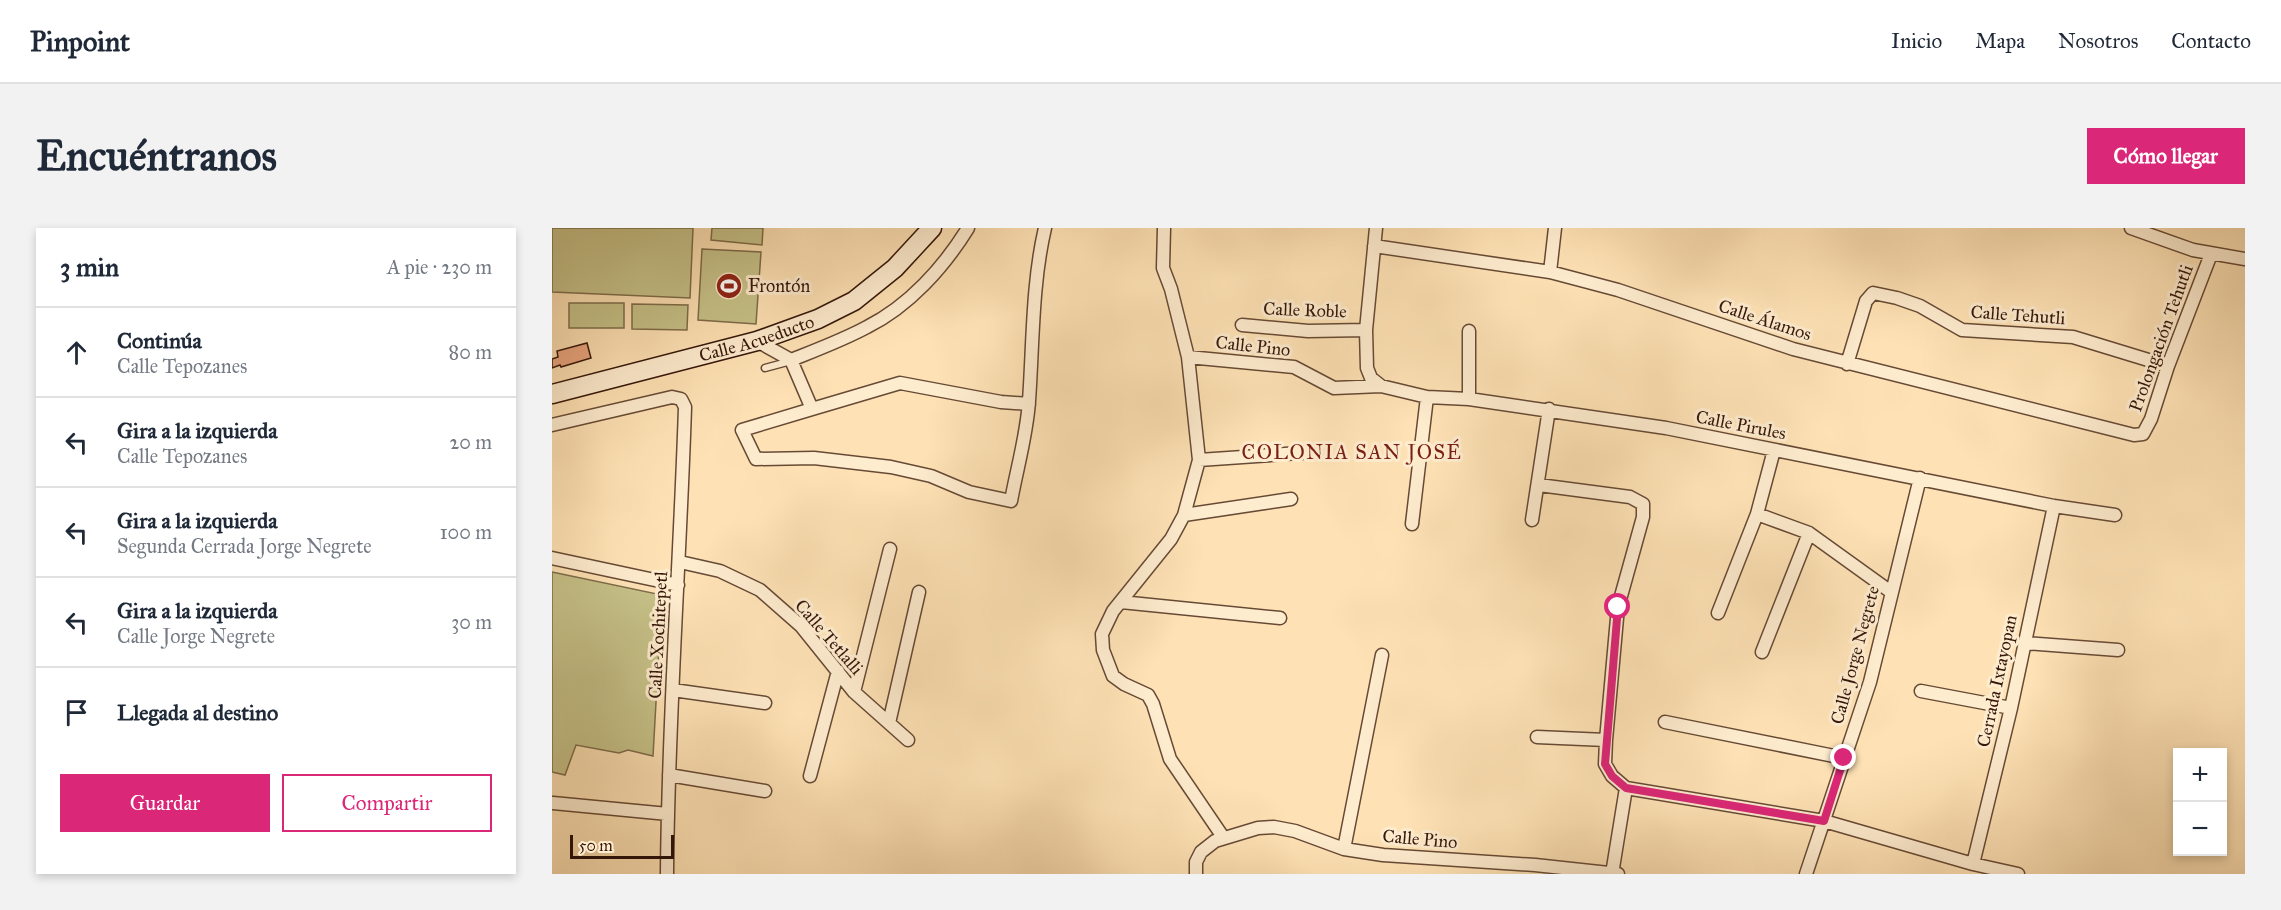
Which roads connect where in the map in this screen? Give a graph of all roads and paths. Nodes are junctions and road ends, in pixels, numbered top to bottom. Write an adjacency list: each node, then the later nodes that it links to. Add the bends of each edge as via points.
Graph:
1 (932, 228): 15 (street, Calle Acueducto, via 895,268 854,301 818,320)
2 (968, 228): 17 (street, Calle Acueducto, via 952,255 888,315)
3 (1045, 228): 25 (street)
4 (1164, 228): 16 (street, via 1163,268)
5 (1376, 228): 8 (street)
6 (1555, 228): 11 (street)
7 (2131, 228): 9 (street)
8 (1374, 246): 11 (street, Calle Álamos); 13 (street)
9 (2211, 254): 10 (street); 19 (street, Prolongación Tehutli)
10 (2245, 259)
11 (1550, 273): 18 (street, Calle Álamos, via 1618,290)
12 (1242, 325): 13 (street, Calle Roble, via 1308,331)
13 (1366, 330): 21 (street, via 1367,368)
14 (1469, 331): 24 (street)
15 (757, 341): 17 (street); 22 (street, Calle Acueducto)
16 (1188, 357): 21 (street, Calle Pino, via 1294,367 1334,388); 32 (street)
17 (791, 360): 20 (lane, Calle Acueducto); 26 (street)
18 (1847, 364): 19 (street, Calle Tehutli, via 1866,301 1873,293 1920,306 1962,330 2073,338); 29 (street, Calle Álamos, via 2134,435)
19 (2168, 366): 29 (street, Prolongación Tehutli)
20 (765, 368)
21 (1381, 386): 23 (street, Calle Pirules)
22 (552, 394)
23 (1427, 397): 24 (street, Calle Pirules); 41 (street)
24 (1469, 399): 27 (street, Calle Pirules)
25 (1029, 404): 26 (street, via 900,383); 26 (street, via 1011,501 891,467 814,458 756,459 742,430)
26 (812, 409)
27 (1549, 409): 30 (street, Calle Pirules); 34 (street)
28 (552, 425): 45 (street, Calle Xochitepetl, via 672,397 681,399 685,407)
29 (2143, 434)
30 (1774, 450): 33 (street, Calle Pirules); 37 (street)
31 (1314, 452): 32 (street)
32 (1199, 460): 38 (street)
33 (1920, 478): 36 (street, Calle Pirules); 48 (street, Calle Jorge Negrete)
34 (1539, 485): 40 (street); 66 (street, via 1630,497 1643,504 1643,517 1618,607)
35 (1291, 499): 38 (street)
36 (2054, 506): 39 (street, Calle Pirules); 52 (street, Cerrada Ixtayopan)
37 (1757, 514): 42 (street); 50 (street)
38 (1184, 515): 49 (street, via 1172,539)
39 (2115, 515)
40 (1532, 520)
41 (1412, 524)
42 (1809, 533): 48 (street); 54 (street)
43 (890, 549): 59 (street)
44 (552, 558): 46 (street)
45 (680, 562): 46 (street, Calle Xochitepetl); 56 (street, Calle Tetlalli, via 720,571 760,590 801,626)
46 (678, 585): 57 (street, Calle Xochitepetl)
47 (919, 592): 63 (street)
48 (1891, 592): 67 (street, Calle Jorge Negrete, via 1870,681)
49 (1121, 602): 51 (street); 75 (street, via 1102,634 1106,662 1113,676 1148,695 1170,759)
50 (1718, 613)
51 (1280, 618)
52 (2024, 643): 53 (street); 61 (street, Cerrada Ixtayopan)
53 (2118, 650)
54 (1762, 652)
55 (1382, 655): 76 (street)
56 (838, 672): 59 (street, Calle Tetlalli); 69 (street)
57 (673, 690): 60 (street); 68 (street, Calle Xochitepetl)
58 (1921, 691): 61 (street)
59 (854, 692): 63 (street, Calle Tetlalli)
60 (765, 703)
61 (2011, 708): 77 (street, Cerrada Ixtayopan)
62 (1665, 722): 67 (street)
63 (889, 723): 65 (street, Calle Tetlalli)
64 (1537, 737): 66 (street)
65 (908, 740)
66 (1606, 740): 70 (street, via 1605,764)
67 (1844, 758): 74 (street, Calle Jorge Negrete)
68 (669, 775): 71 (street); 73 (street, Calle Xochitepetl)
69 (810, 776)
70 (1626, 788): 74 (street); 80 (street)
71 (765, 791)
72 (553, 802): 73 (street)
73 (668, 814): 78 (street, Calle Xochitepetl)
74 (1824, 821): 77 (street); 82 (street, Calle Jorge Negrete)
75 (1223, 837): 76 (street, Calle Pino, via 1274,827); 79 (street, via 1201,852)
76 (1344, 849): 80 (street, Calle Pino)
77 (1973, 864): 83 (street)
78 (667, 874)
79 (1196, 874)
80 (1612, 874): 81 (street, Calle Pino)
81 (1618, 874)
82 (1806, 874)
83 (2018, 874)

